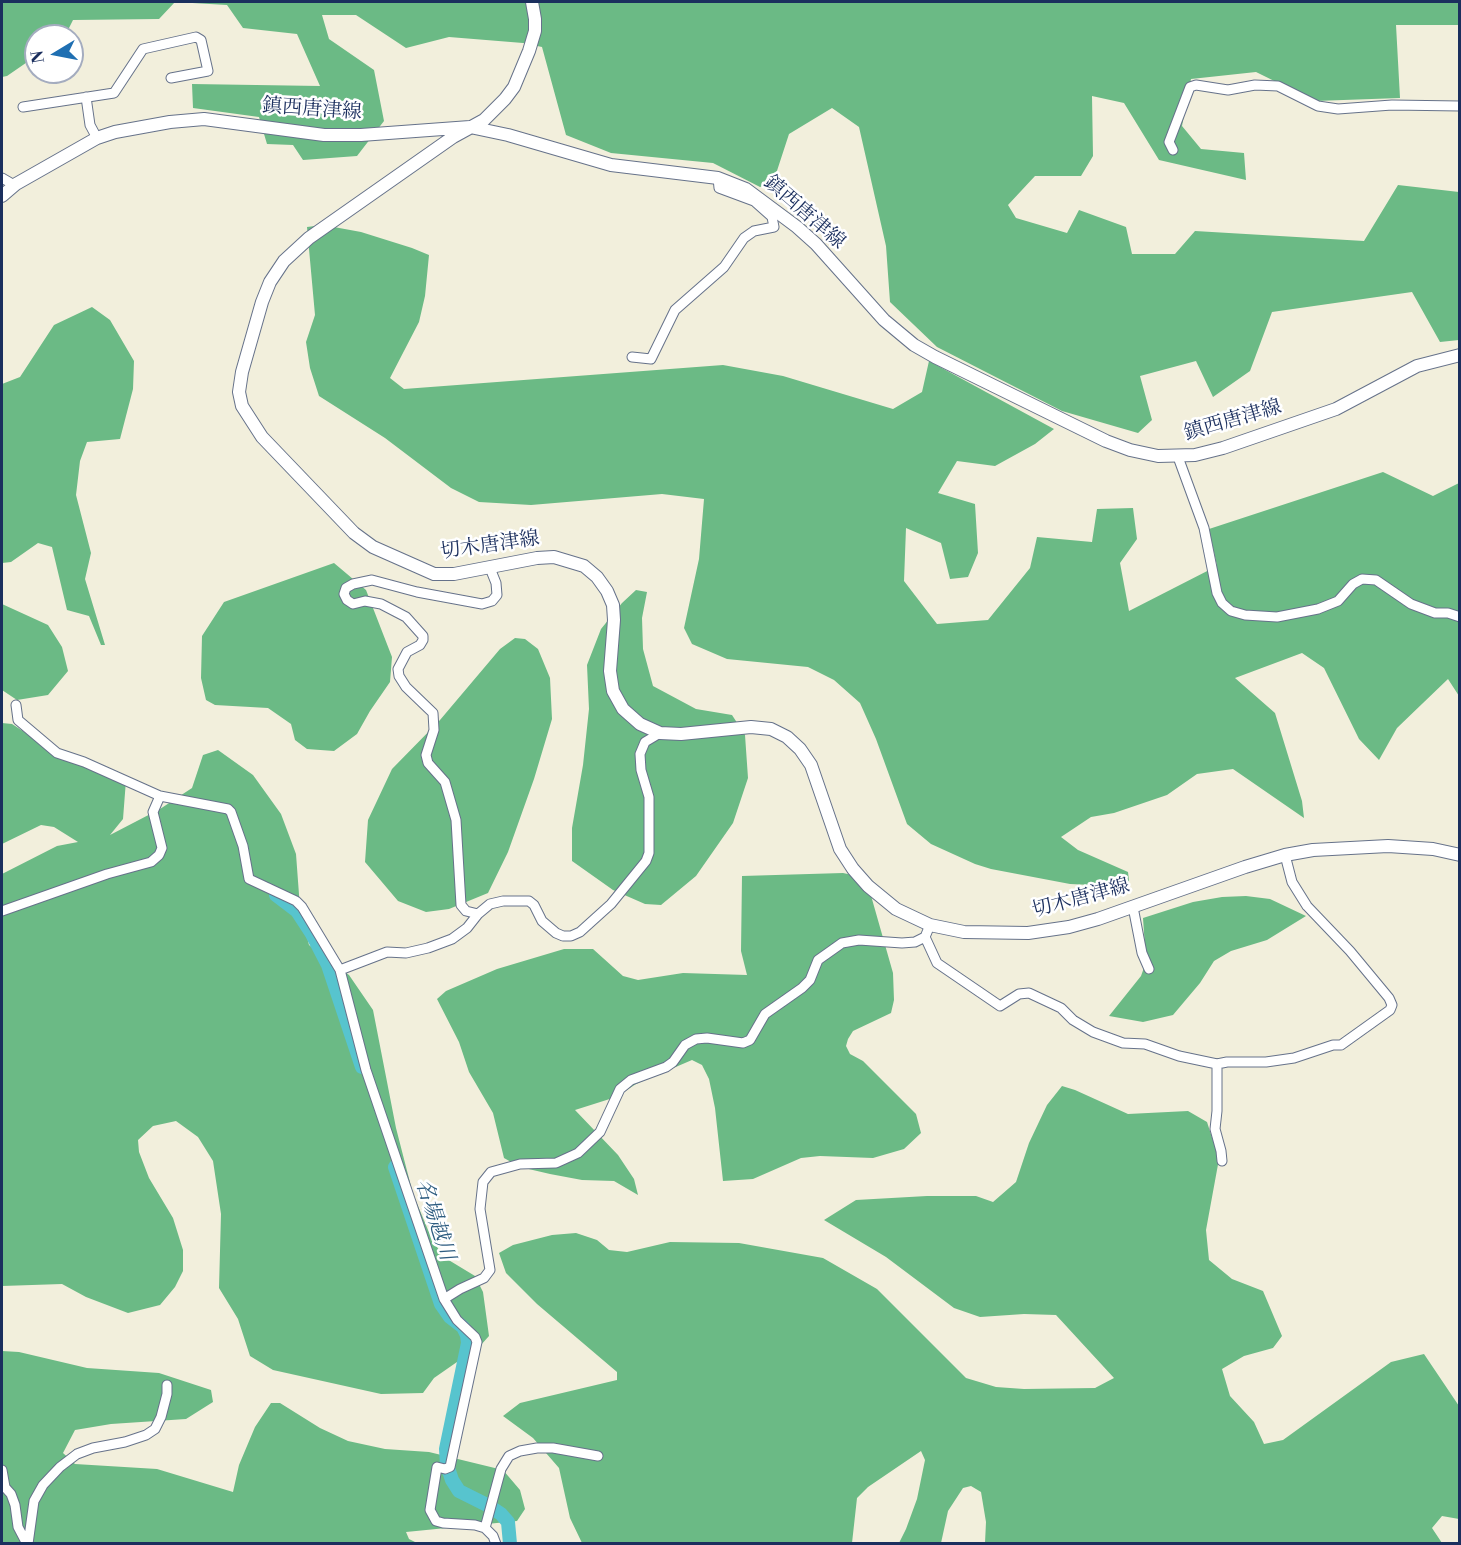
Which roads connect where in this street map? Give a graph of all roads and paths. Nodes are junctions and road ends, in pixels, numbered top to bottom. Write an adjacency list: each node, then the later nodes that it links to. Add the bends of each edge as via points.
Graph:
1 (532, 2): 6 (main road, 切木唐津線, via 535,31 514,87 484,120)
2 (171, 78): 3 (street, via 207,71 201,40 196,37 143,49 114,93)
3 (86, 97): 5 (street); 7 (street, via 90,125)
4 (1460, 106): 8 (street, via 1338,109 1318,106 1278,86 1228,90 1196,85 1190,87 1168,142)
5 (23, 107)
6 (470, 128): 7 (main road, 鎮西唐津線, via 324,135 204,119); 10 (main road, 鎮西唐津線, via 611,165); 16 (main road, 切木唐津線, via 309,238 284,261 262,302 239,392 242,406 262,437 354,533 373,547 434,574)
7 (97, 138): 11 (main road, 鎮西唐津線)
8 (1173, 150)
9 (2, 178): 11 (street)
10 (718, 178): 14 (street, via 719,188 754,201 772,217 774,227 754,231 744,238 724,267 675,310 651,358); 15 (main road, 鎮西唐津線, via 746,189 810,238 884,320 914,345 1106,441 1130,450)
11 (14, 185): 12 (main road, 鎮西唐津線)
12 (2, 196)
13 (1460, 355): 15 (main road, 鎮西唐津線, via 1409,369 1336,409 1223,448)
14 (632, 357)
15 (1178, 457): 17 (street, via 1204,528 1217,593 1231,610 1277,617 1318,609 1338,601 1362,579 1376,580 1411,604)
16 (490, 568): 19 (main road, 切木唐津線, via 554,557 584,566 597,577 613,605 613,691 623,709 640,724); 25 (street, via 497,595 482,604 372,580 353,584 344,594 353,604 381,604 406,616 423,636 420,645 407,652 398,669 399,676 433,713 434,730 426,755 431,769 445,782 456,820 461,905)
17 (1460, 618)
18 (16, 705): 20 (street, via 18,720 57,753)
19 (660, 733): 25 (street, via 645,742 640,754 649,797 649,853 592,923 571,936 562,936 543,921 529,902 490,904); 26 (main road, 切木唐津線, via 751,728 771,729 787,737 811,765 840,849 853,869 868,886)
20 (160, 796): 24 (street, via 153,812 162,848 151,862); 28 (street, via 228,809 243,846 249,879 302,907)
21 (1285, 855): 22 (main road, 切木唐津線, via 1340,847 1388,846); 23 (main road, 切木唐津線); 29 (street, via 1292,882 1307,906 1350,951 1392,1005 1341,1045 1284,1060)
22 (1460, 855)
23 (1133, 907): 26 (main road, 切木唐津線, via 1069,927 1028,933); 27 (street)
24 (2, 911)
25 (478, 914): 28 (street, via 452,939 417,951 387,952)
26 (927, 931): 29 (street, via 938,963 1000,1006 1029,993 1061,1008 1094,1032 1123,1043 1145,1044); 31 (street, via 915,942 902,944 859,940 842,943 818,960 802,988 765,1014 750,1040 696,1039 685,1045 666,1067 631,1080 620,1089 600,1132 578,1153 556,1163 520,1164 491,1172 483,1182 480,1209 490,1270 484,1278)
27 (1149, 969)
28 (340, 970): 31 (street, via 366,1070)
29 (1217, 1064): 30 (street, via 1215,1129)
30 (1222, 1161)
31 (444, 1299): 36 (street, via 457,1320 475,1337 478,1348 450,1467 437,1467 429,1504 436,1521)
32 (167, 1385): 37 (street, via 155,1429 125,1442 77,1454 43,1485 34,1501)
33 (598, 1456): 36 (street, via 553,1448 509,1456 501,1469)
34 (2, 1470): 35 (street)
35 (3, 1485): 37 (street, via 15,1505 18,1527)
36 (485, 1528): 38 (street)
37 (27, 1544)
38 (495, 1544)

